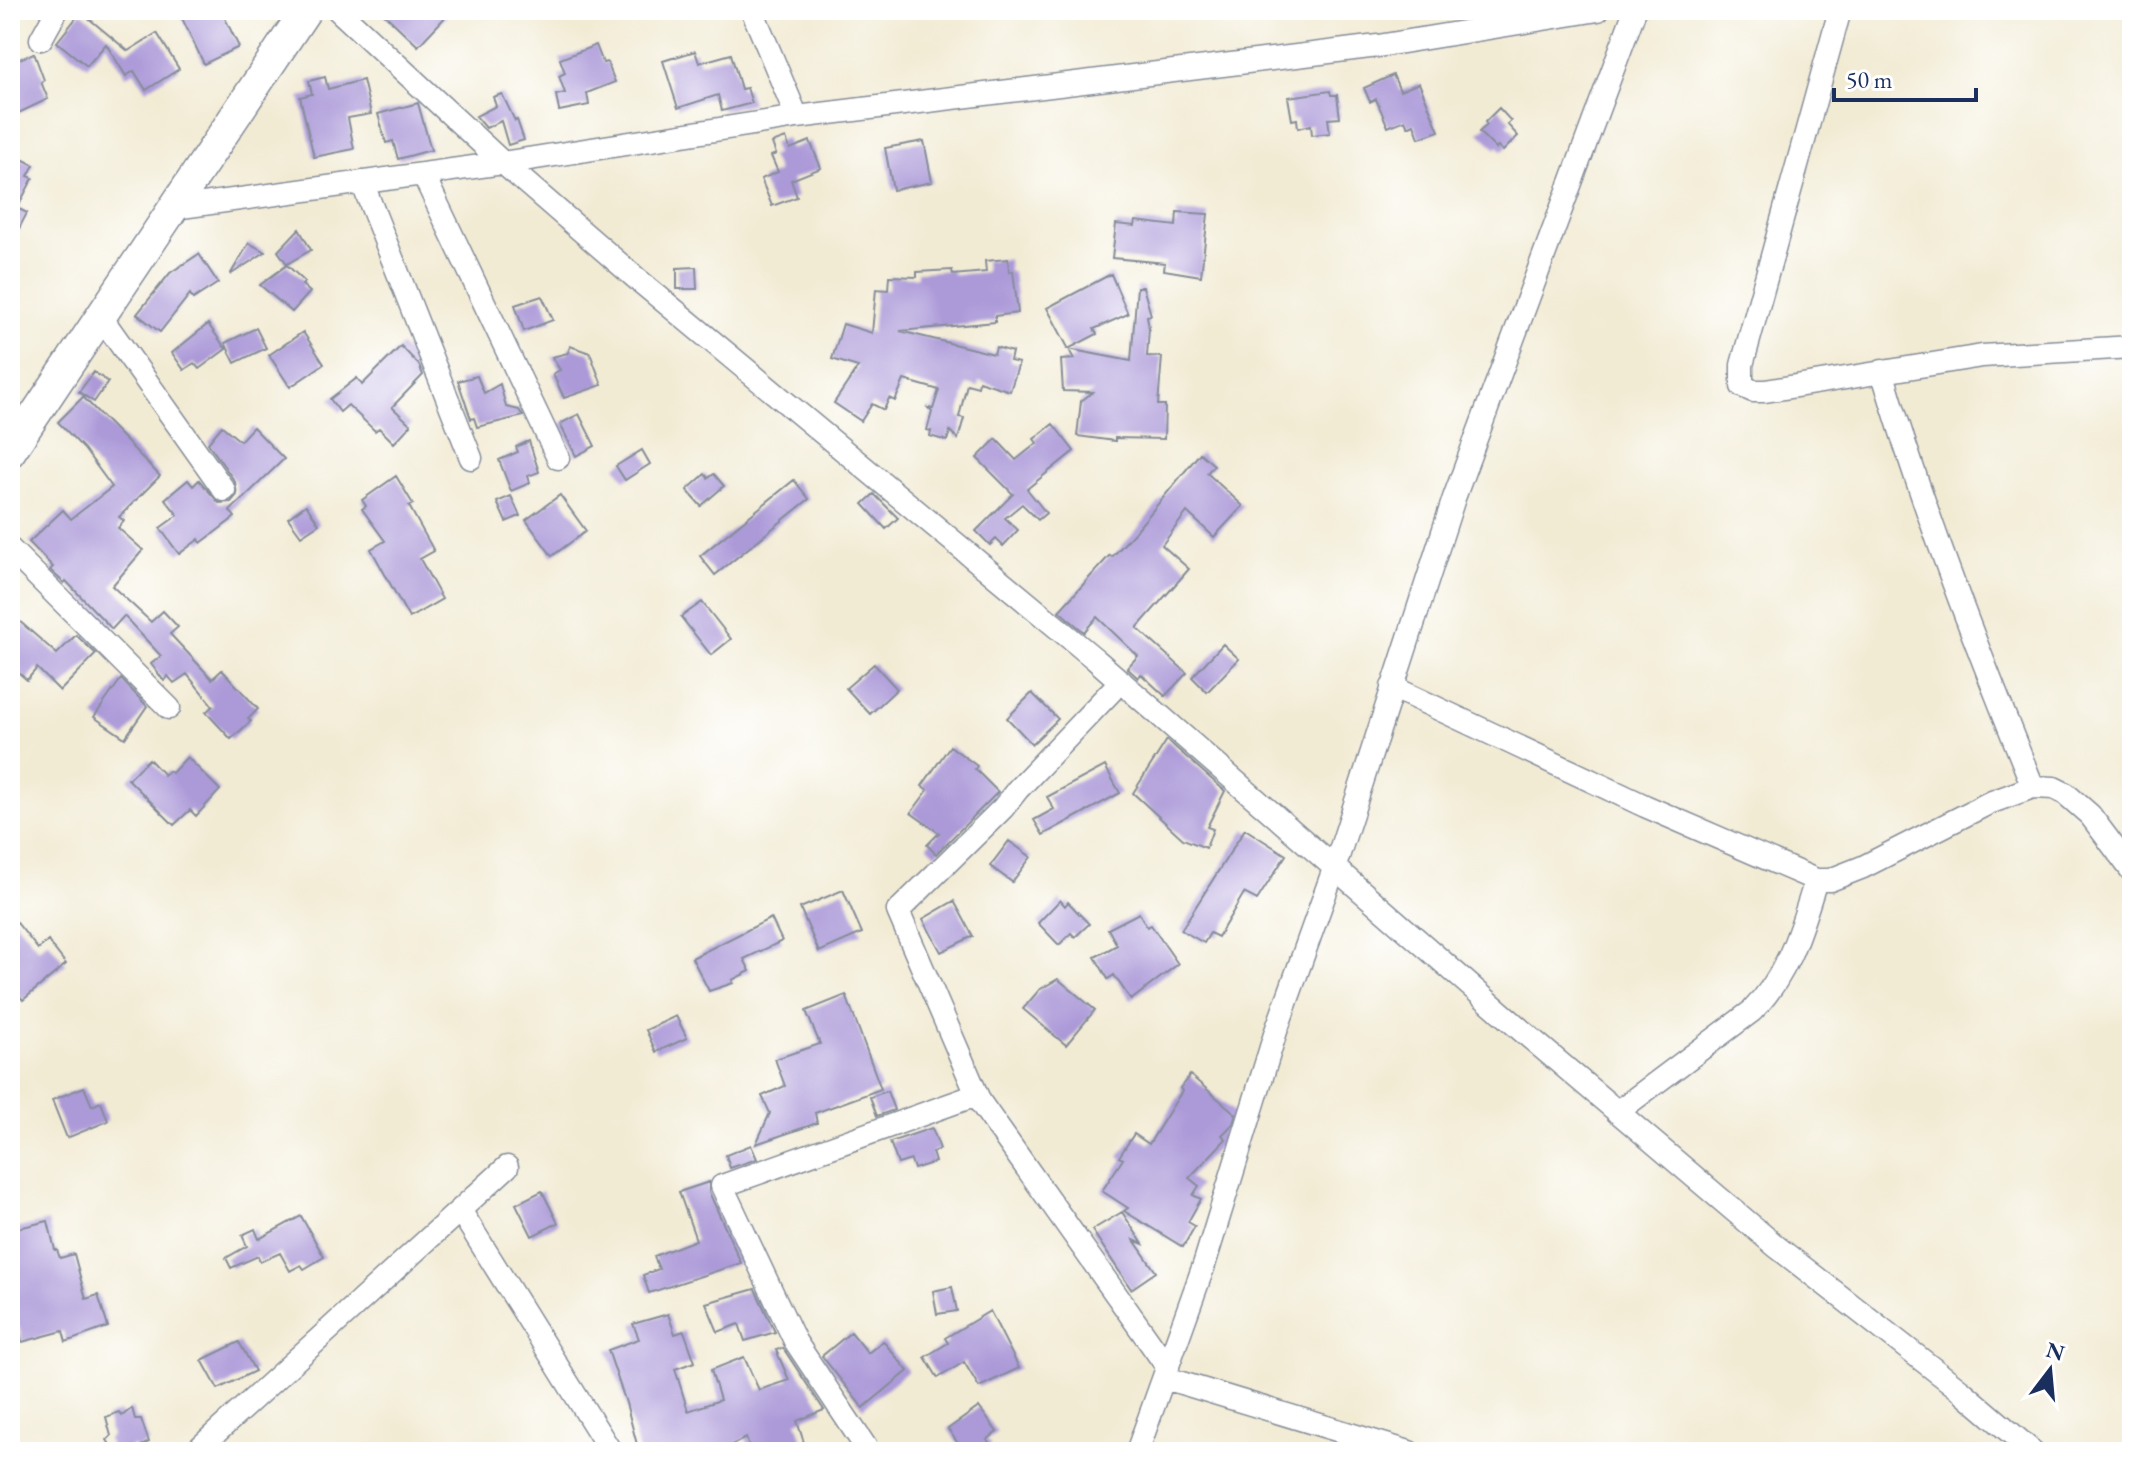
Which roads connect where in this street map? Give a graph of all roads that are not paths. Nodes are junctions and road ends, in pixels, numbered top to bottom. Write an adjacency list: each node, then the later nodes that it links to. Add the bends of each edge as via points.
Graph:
1 (57, 10): 8 (street)
2 (306, 10): 13 (street)
3 (338, 10): 10 (street)
4 (752, 10): 9 (street)
5 (1598, 10): 9 (street, via 1378,46)
6 (1635, 10): 23 (street, via 1490,396)
7 (1840, 10): 16 (street, via 1740,381 1745,389 1765,391)
8 (41, 39)
9 (797, 117): 10 (street)
10 (503, 163): 11 (street); 22 (street)
11 (423, 174): 12 (street); 19 (street)
12 (362, 182): 13 (street); 18 (street)
13 (174, 208): 14 (street)
14 (101, 317): 17 (street); 20 (street)
15 (2132, 347): 16 (street, via 1982,356)
16 (1882, 371): 25 (street, via 1909,463)
17 (13, 440)
18 (471, 458)
19 (558, 458)
20 (224, 490)
21 (10, 549): 24 (street)
22 (1121, 681): 26 (street); 29 (street, via 898,911)
23 (1392, 687): 26 (street); 28 (street)
24 (169, 708)
25 (2033, 787): 27 (street, via 2054,788 2078,804); 28 (street, via 1989,803 1863,867)
26 (1335, 866): 30 (street); 33 (street)
27 (2132, 871)
28 (1816, 880): 30 (street, via 1796,944 1764,999)
29 (980, 1102): 33 (street); 36 (street, via 968,1098 722,1186 795,1341)
30 (1617, 1112): 39 (street)
31 (507, 1167): 32 (street)
32 (460, 1210): 34 (street); 35 (street)
33 (1166, 1373): 37 (street); 38 (street)
34 (195, 1452)
35 (611, 1452)
36 (869, 1452)
37 (1137, 1452)
38 (1409, 1452)
39 (2033, 1452)

